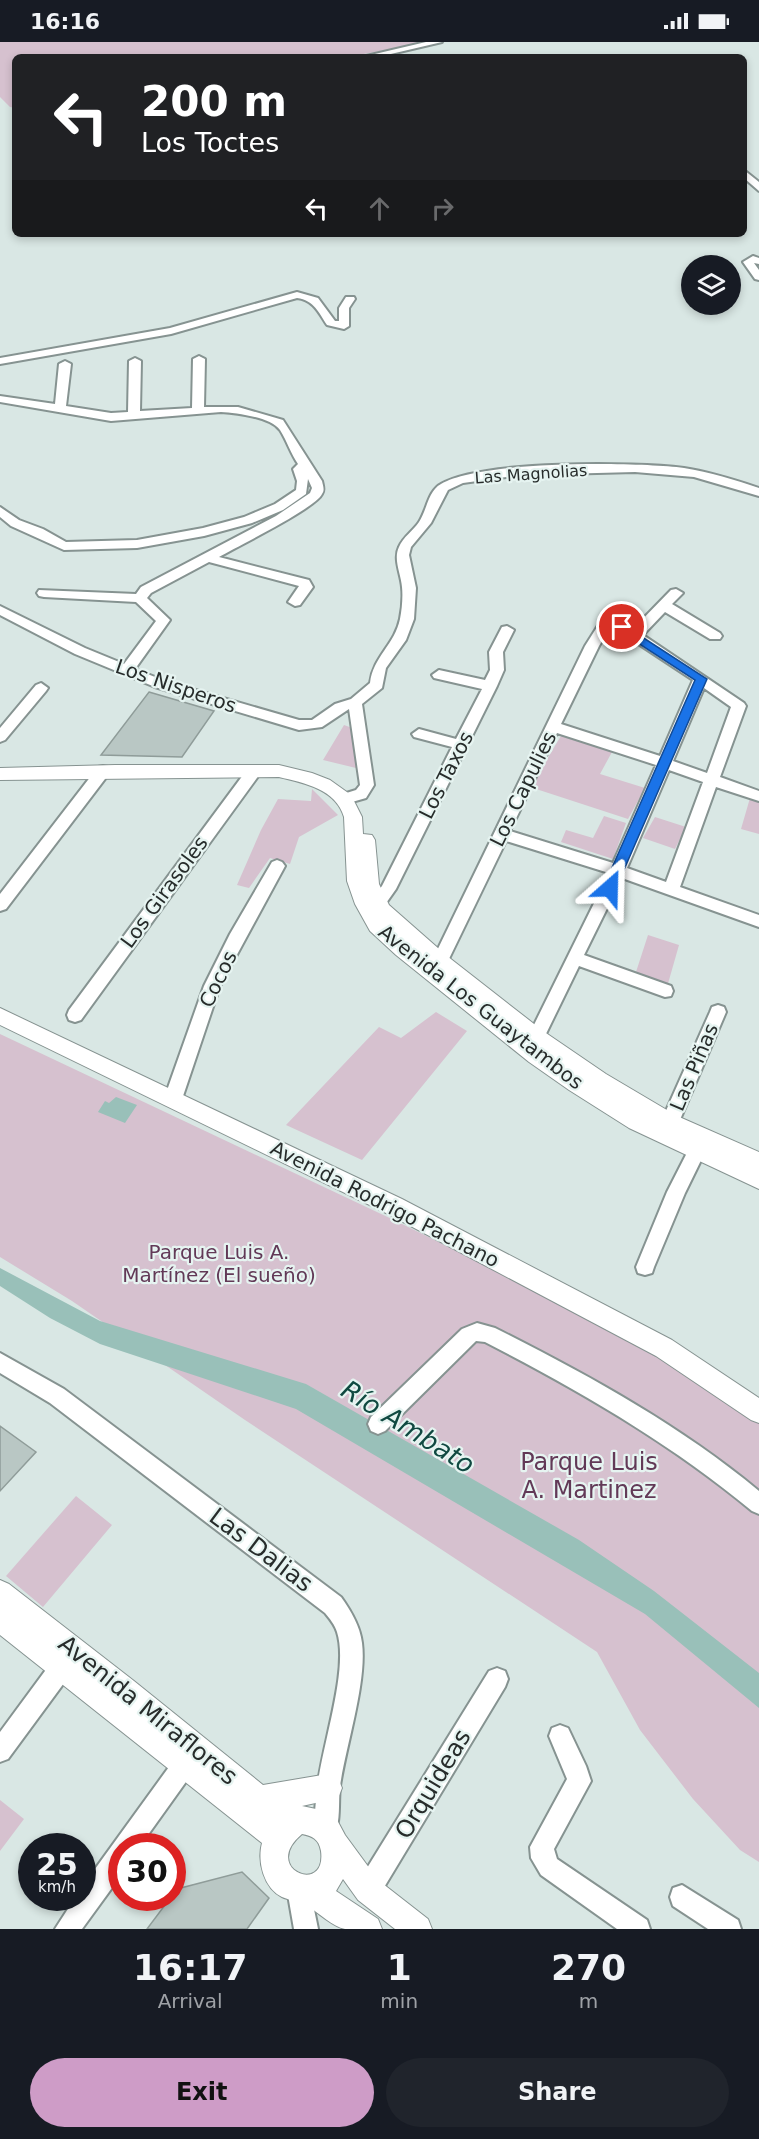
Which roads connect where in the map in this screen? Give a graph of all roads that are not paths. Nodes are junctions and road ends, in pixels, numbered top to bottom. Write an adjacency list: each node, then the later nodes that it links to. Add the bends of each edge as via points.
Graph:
1 (438, 42): 2 (street)
2 (380, 54)
3 (747, 176): 4 (street)
4 (759, 188)
5 (759, 261): 6 (street, via 748,262)
6 (759, 277)
7 (350, 299): 9 (street, via 344,309 344,326 330,323 317,300 297,295 179,329)
8 (199, 358): 14 (street)
9 (0, 361)
10 (135, 361): 15 (street)
11 (65, 364): 13 (street)
12 (0, 399): 13 (street)
13 (60, 409): 15 (street)
14 (198, 411): 15 (street); 16 (street, via 238,410 279,422)
15 (135, 417)
16 (304, 465): 18 (street, via 299,469 302,491 279,507 236,524 154,543 69,548 15,523); 19 (street, via 316,481 316,495 280,519)
17 (759, 492): 34 (street, Las Magnolias, via 700,475 642,469 492,474 445,486 424,525 405,547 409,597 403,633 379,668 376,685)
18 (0, 511)
19 (205, 557): 22 (street, via 146,590); 23 (street, via 304,583 306,587)
20 (44, 593): 22 (street)
21 (676, 593): 24 (street)
22 (140, 598): 29 (street, via 162,620)
23 (295, 602)
24 (664, 605): 27 (street); 28 (street)
25 (0, 610): 29 (street, Los Nisperos)
26 (507, 630): 32 (street, Los Taxos, via 496,652 497,670)
27 (635, 635): 31 (street); 35 (street, Los Capulies, via 609,620 592,646)
28 (715, 636)
29 (127, 670): 34 (street, Los Nisperos, via 160,684 305,726 317,724 344,705)
30 (439, 675): 32 (street)
31 (701, 679): 39 (street); 45 (street, via 739,706)
32 (490, 686): 38 (street, Los Taxos)
33 (41, 688): 37 (street)
34 (355, 703): 47 (street, via 367,785)
35 (553, 727): 39 (street); 48 (street, Los Capulies)
36 (419, 734): 38 (street)
37 (0, 737)
38 (462, 745): 52 (street, Los Taxos, via 388,889)
39 (666, 762): 45 (street); 50 (street)
40 (0, 764): 41 (main road)
41 (111, 769): 42 (main road); 43 (main road); 44 (main road, via 263,762 287,764); 53 (street)
42 (254, 771): 44 (main road); 59 (street, Los Girasoles)
43 (0, 774)
44 (314, 776): 47 (main road)
45 (711, 781): 46 (street); 51 (street)
46 (759, 796)
47 (350, 798): 52 (main road, Avenida Los Guaytambos, via 356,881)
48 (501, 834): 50 (street); 56 (street, Los Capulies)
49 (277, 866): 62 (street, Cocos, via 211,988)
50 (618, 870): 51 (street); 55 (street)
51 (670, 889): 54 (street)
52 (371, 903): 56 (main road, Avenida Los Guaytambos); 64 (main road, Avenida Los Guaytambos, via 377,926 536,1056 636,1122)
53 (0, 905)
54 (759, 921)
55 (575, 958): 57 (street); 61 (street)
56 (440, 961): 61 (main road, Avenida Los Guaytambos)
57 (665, 991)
58 (718, 1012): 63 (street, Las Piñas)
59 (75, 1015)
60 (0, 1016): 62 (main road, Avenida Rodrigo Pachano)
61 (536, 1037): 63 (main road, Avenida Los Guaytambos)
62 (173, 1099): 69 (main road, Avenida Rodrigo Pachano, via 394,1206 664,1348)
63 (670, 1122): 65 (main road, Avenida Los Guaytambos)
64 (697, 1150): 66 (main road, Avenida Los Guaytambos); 67 (street)
65 (757, 1156)
66 (759, 1180)
67 (645, 1267)
68 (0, 1362): 79 (street, Las Dalias, via 57,1396 344,1617 353,1649)
69 (759, 1412)
70 (378, 1424): 71 (street, via 469,1335 477,1332 574,1378 655,1426)
71 (759, 1504)
72 (0, 1593): 74 (main road, Avenida Miraflores)
73 (0, 1619): 74 (main road, Avenida Miraflores)
74 (68, 1659): 77 (street); 78 (main road, Avenida Miraflores)
75 (497, 1679): 86 (street, Orquideas)
76 (560, 1736): 92 (street, via 579,1781 542,1847 543,1858 549,1867)
77 (0, 1751)
78 (190, 1757): 80 (main road, Avenida Miraflores); 82 (street); 83 (main road, Avenida Miraflores)
79 (328, 1788): 80 (main road); 81 (street, Las Dalias)
80 (259, 1800): 81 (main road, Avenida Miraflores)
81 (320, 1831): 83 (main road, via 291,1824); 85 (main road, via 336,1854 331,1873 325,1881); 86 (main road, Avenida Miraflores)
82 (135, 1833)
83 (278, 1838): 85 (main road, via 276,1870 290,1886)
84 (108, 1872): 88 (street)
85 (304, 1890): 89 (street); 90 (main road)
86 (368, 1890): 91 (main road, Avenida Miraflores)
87 (682, 1897): 93 (street)
88 (67, 1929)
89 (306, 1929)
90 (368, 1929)
91 (418, 1929)
92 (638, 1929)
93 (729, 1929)

